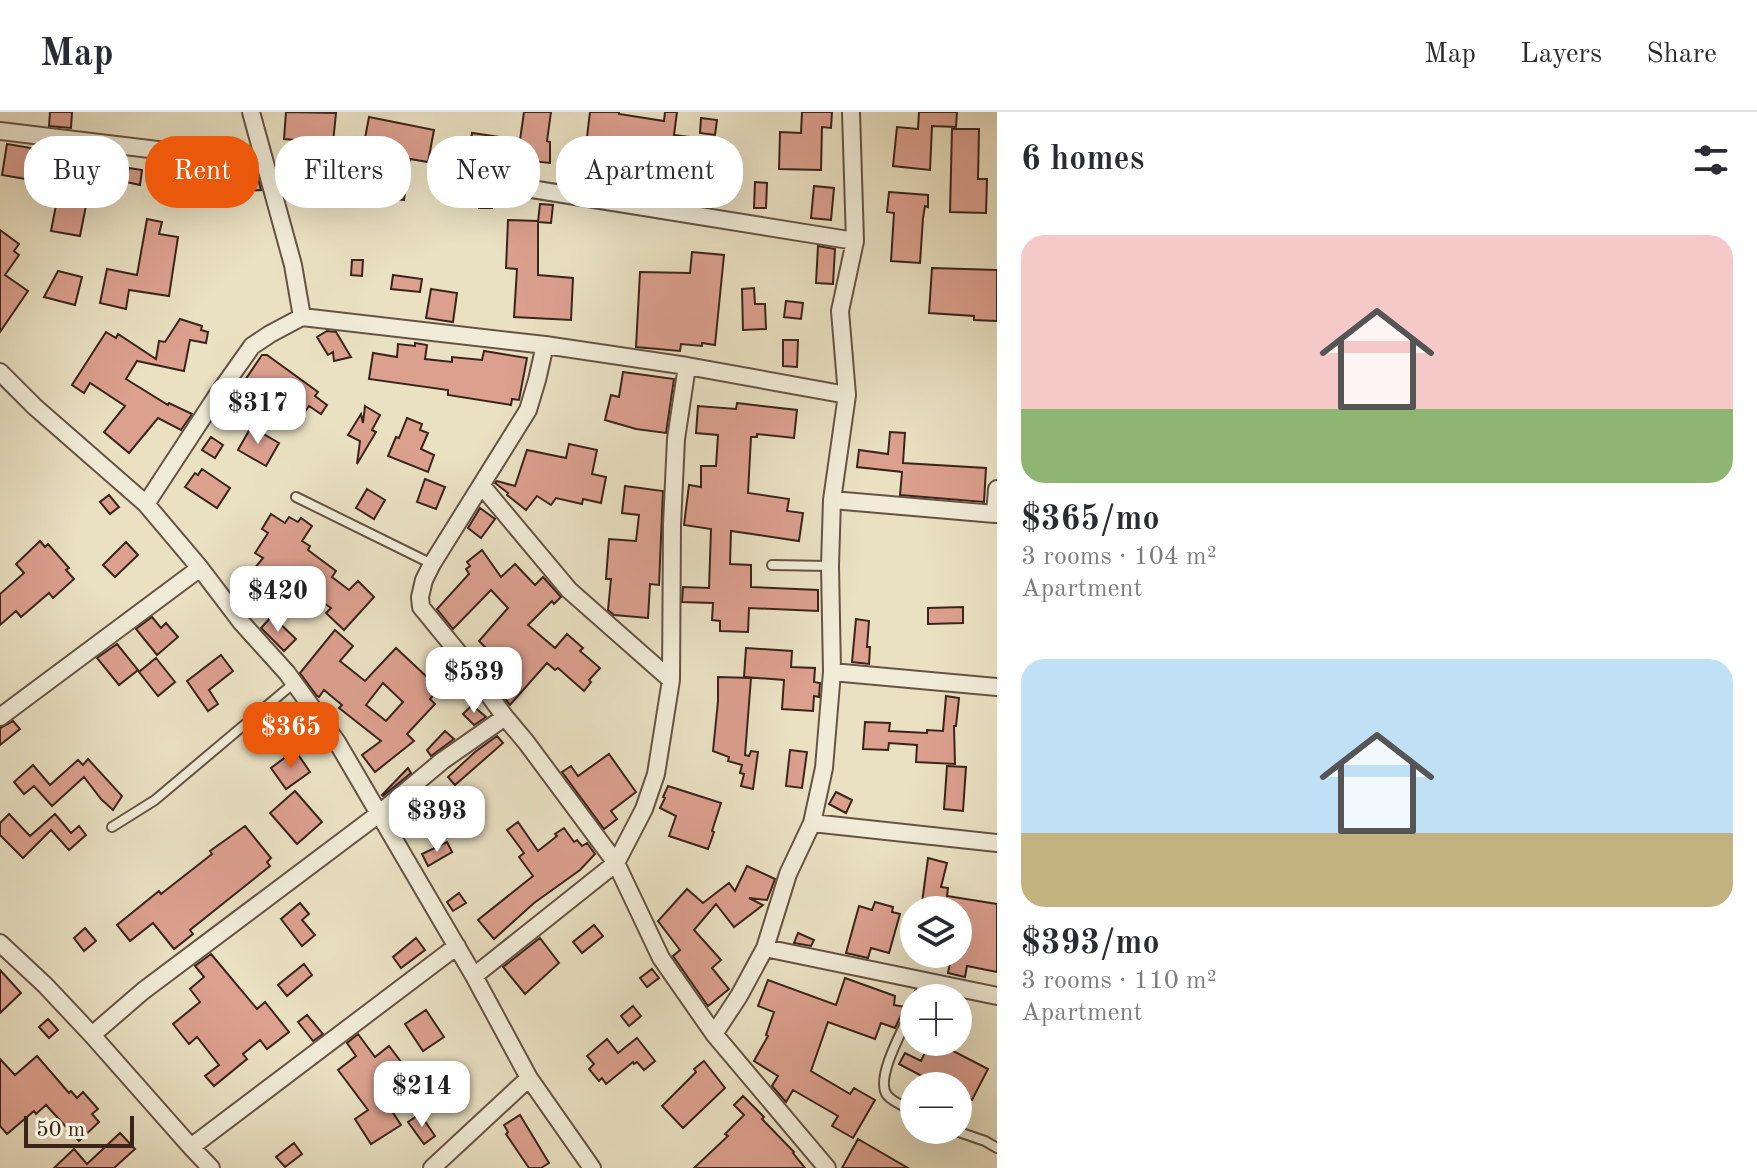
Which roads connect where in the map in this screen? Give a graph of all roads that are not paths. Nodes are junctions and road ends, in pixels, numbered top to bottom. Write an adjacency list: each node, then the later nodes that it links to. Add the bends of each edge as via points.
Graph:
1 (251, 112): 4 (street)
2 (851, 112): 6 (street)
3 (0, 131): 4 (street)
4 (265, 163): 7 (street)
5 (540, 190): 6 (street)
6 (855, 241): 11 (street, via 840,311)
7 (302, 317): 8 (street); 16 (street, via 252,346)
8 (545, 345): 9 (street); 12 (street, via 528,410)
9 (687, 366): 11 (street); 23 (street, via 676,439)
10 (0, 372): 16 (street)
11 (847, 395): 15 (street)
12 (482, 486): 18 (street); 23 (street, via 569,590)
13 (997, 489): 17 (street)
14 (296, 497): 18 (lane)
15 (832, 500): 17 (street); 20 (street)
16 (146, 504): 21 (street)
17 (996, 514)
18 (432, 564): 27 (street, via 421,607)
19 (772, 565): 20 (lane)
20 (830, 566): 22 (street)
21 (200, 568): 24 (street); 26 (street)
22 (832, 672): 25 (street); 29 (street, via 824,768)
23 (671, 680): 32 (street, via 656,774)
24 (294, 683): 28 (street); 30 (lane, via 155,800)
25 (997, 687)
26 (0, 717)
27 (505, 717): 28 (street); 32 (street)
28 (380, 813): 34 (street); 40 (street)
29 (812, 823): 31 (street); 35 (street, via 788,874)
30 (112, 827)
31 (997, 843)
32 (616, 863): 36 (street); 39 (street, via 661,958)
33 (0, 943): 40 (street)
34 (457, 946): 36 (street); 45 (street)
35 (765, 948): 37 (street); 39 (street)
36 (474, 976): 42 (street)
37 (925, 982): 38 (street)
38 (997, 996)
39 (714, 1034): 50 (street)
40 (92, 1035): 45 (street)
41 (900, 1036): 43 (lane, via 882,1086)
42 (529, 1078): 48 (street); 49 (street)
43 (900, 1103)
44 (972, 1137): 46 (lane)
45 (191, 1147): 47 (street)
46 (997, 1148)
47 (211, 1168)
48 (432, 1168)
49 (592, 1168)
50 (827, 1168)

